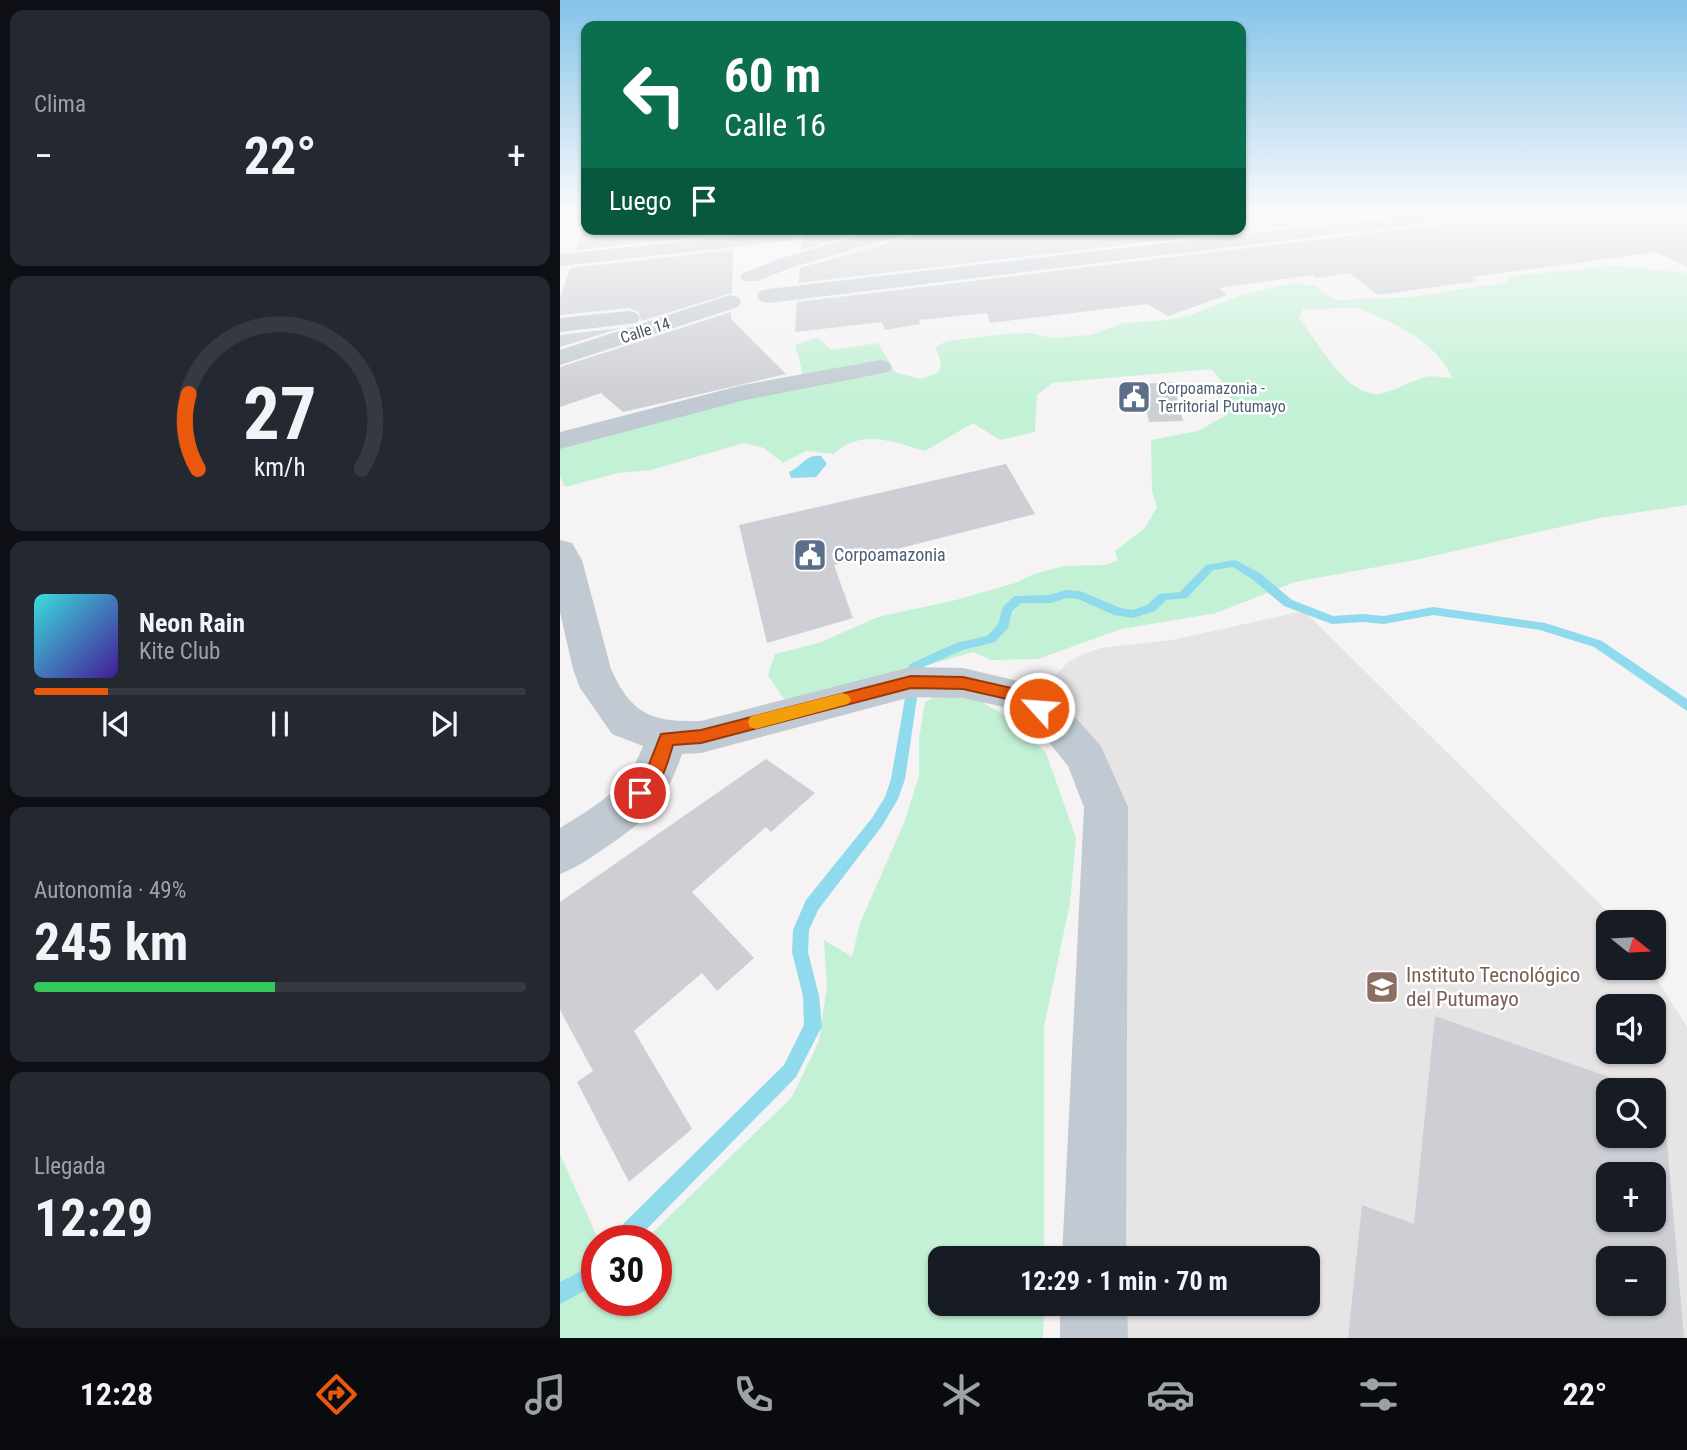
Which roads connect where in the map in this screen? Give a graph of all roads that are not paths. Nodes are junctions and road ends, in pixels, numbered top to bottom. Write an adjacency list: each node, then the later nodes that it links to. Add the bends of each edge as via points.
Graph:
1 (924, 276): 3 (street)
2 (750, 277): 3 (street, via 779,282 776,292); 4 (street, via 726,282)
3 (768, 296): 4 (street)
4 (722, 297): 5 (street, Calle 14); 8 (street, Calle 14)
5 (629, 318): 6 (street); 7 (street, Calle 14)
6 (560, 325)
7 (560, 341)
8 (560, 358)
9 (880, 367): 10 (street, via 743,393)
10 (560, 441)
11 (562, 557): 12 (street, via 600,688 626,723)
12 (667, 738): 13 (street, via 653,776 627,809); 14 (street, via 701,737 911,682 963,683 1025,697 1053,719 1086,758 1106,807)
13 (560, 853)
14 (1094, 1246)
15 (1094, 1316): 16 (street)
16 (1094, 1338)

